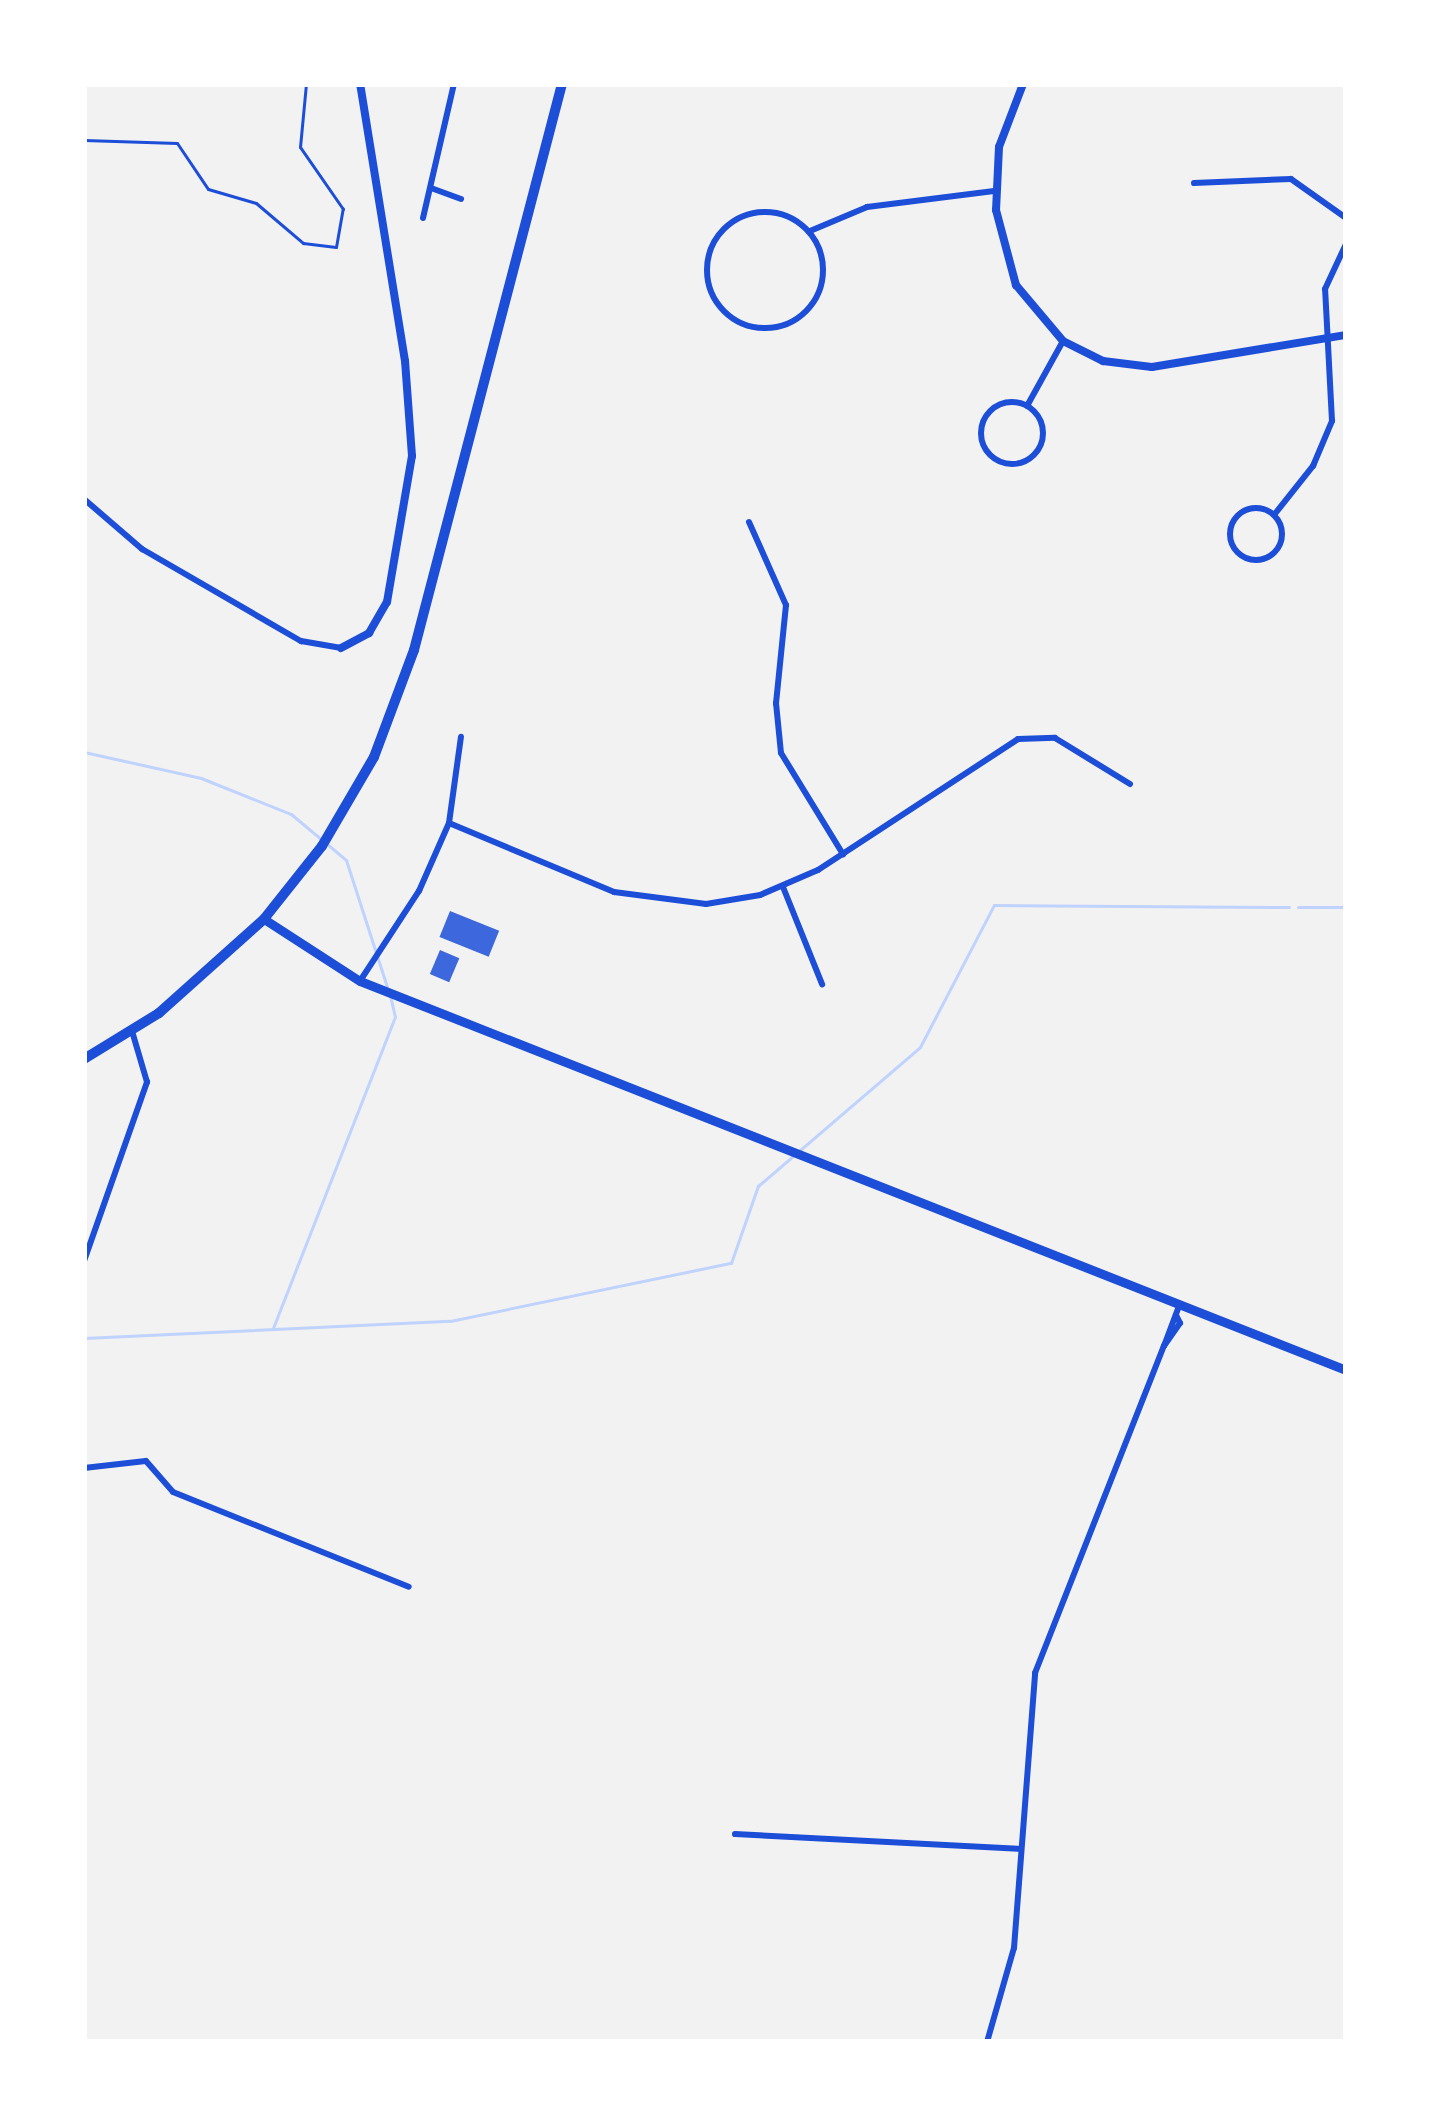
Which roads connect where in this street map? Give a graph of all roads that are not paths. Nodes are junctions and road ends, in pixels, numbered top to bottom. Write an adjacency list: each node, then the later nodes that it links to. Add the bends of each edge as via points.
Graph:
1 (360, 84): 20 (street, via 405,361 412,456 387,602 370,633)
2 (454, 84): 6 (street)
3 (562, 84): 26 (highway, via 401,690 340,818)
4 (1023, 84): 7 (street, via 998,147)
5 (1194, 183): 10 (street, via 1291,179)
6 (431, 188): 8 (street); 9 (street)
7 (994, 190): 11 (street, via 867,207); 15 (street, via 1016,285)
8 (461, 199)
9 (423, 218)
10 (1346, 218)
11 (809, 231): 11 (street, via 823,280 808,310 760,328 716,303 709,252 729,223 762,211)
12 (1346, 244): 14 (street, via 1325,290)
13 (1346, 335): 14 (street)
14 (1330, 337): 15 (street, via 1152,367 1103,361); 18 (street, via 1336,385 1329,433)
15 (1063, 341): 16 (street)
16 (1027, 406): 16 (street, via 1043,426 1039,450 1014,465 1000,463 980,435 985,417 994,407)
17 (84, 500): 20 (street, via 142,549 265,621 301,641)
18 (1274, 515): 18 (street, via 1282,539 1273,554 1258,560 1235,550 1235,518 1258,508)
19 (749, 522): 24 (street, via 785,605 775,720 781,753)
20 (341, 649)
21 (460, 737): 23 (street)
22 (1130, 784): 24 (street, via 1071,746 1029,736)
23 (449, 823): 25 (street, via 638,899 706,904); 27 (street, via 419,892)
24 (843, 854): 25 (street)
25 (783, 887): 28 (street)
26 (265, 919): 27 (main road); 29 (highway)
27 (360, 981): 32 (main road, via 851,1171)
28 (822, 984)
29 (132, 1030): 30 (highway); 31 (street, via 147,1082)
30 (84, 1059)
31 (84, 1261)
32 (1178, 1309): 33 (main road); 37 (street, via 1035,1673)
33 (1346, 1370)
34 (84, 1468): 35 (street, via 146,1461 173,1492)
35 (409, 1587)
36 (735, 1834): 37 (street)
37 (1019, 1849): 38 (street, via 1011,1973)
38 (987, 2042)

